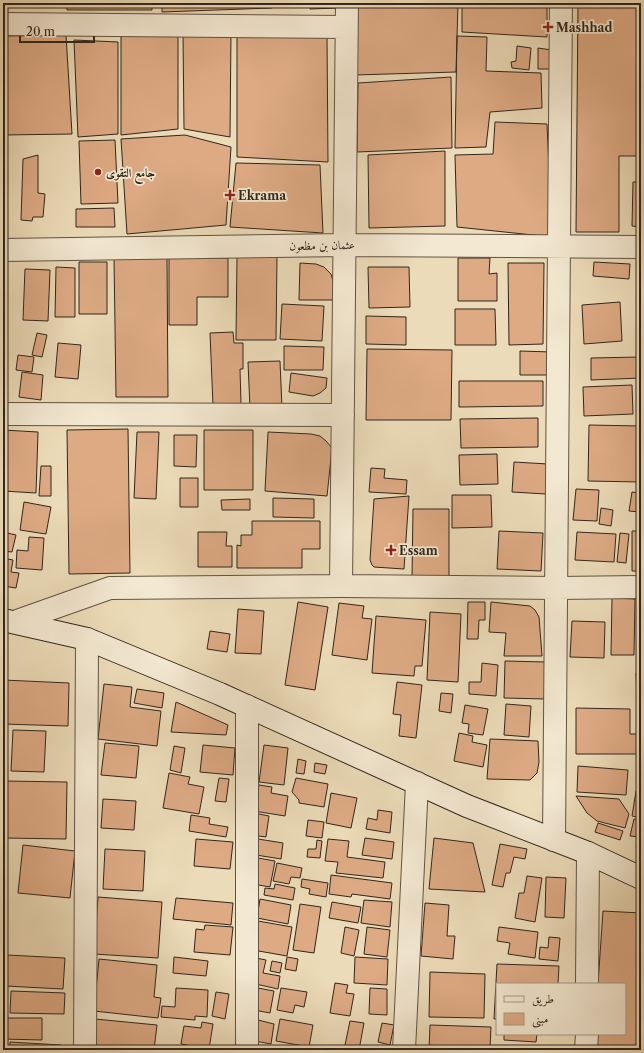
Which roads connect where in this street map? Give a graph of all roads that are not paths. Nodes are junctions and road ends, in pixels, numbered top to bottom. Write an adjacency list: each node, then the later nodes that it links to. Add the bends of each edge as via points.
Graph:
1 (347, 3): 4 (street)
2 (561, 3): 6 (street)
3 (3, 24): 4 (street)
4 (346, 27): 5 (street)
5 (345, 245): 6 (street, عثمان بن مظعون); 8 (street, عثمان بن مظعون); 10 (street)
6 (559, 247): 7 (street, عثمان بن مظعون); 13 (street)
7 (641, 247)
8 (3, 250)
9 (3, 414): 10 (street)
10 (343, 415): 11 (street)
11 (342, 586): 13 (street); 14 (street, via 110,588)
12 (641, 587): 13 (street)
13 (557, 588): 18 (street)
14 (8, 621): 15 (street)
15 (86, 639): 16 (street); 23 (street)
16 (247, 706): 17 (street); 24 (street)
17 (417, 783): 18 (street, via 467,806); 25 (street)
18 (554, 840): 19 (street)
19 (588, 853): 20 (street); 21 (street)
20 (641, 878)
21 (587, 983)
22 (587, 1035): 26 (street)
23 (85, 1050)
24 (247, 1050)
25 (404, 1050)
26 (586, 1050)

